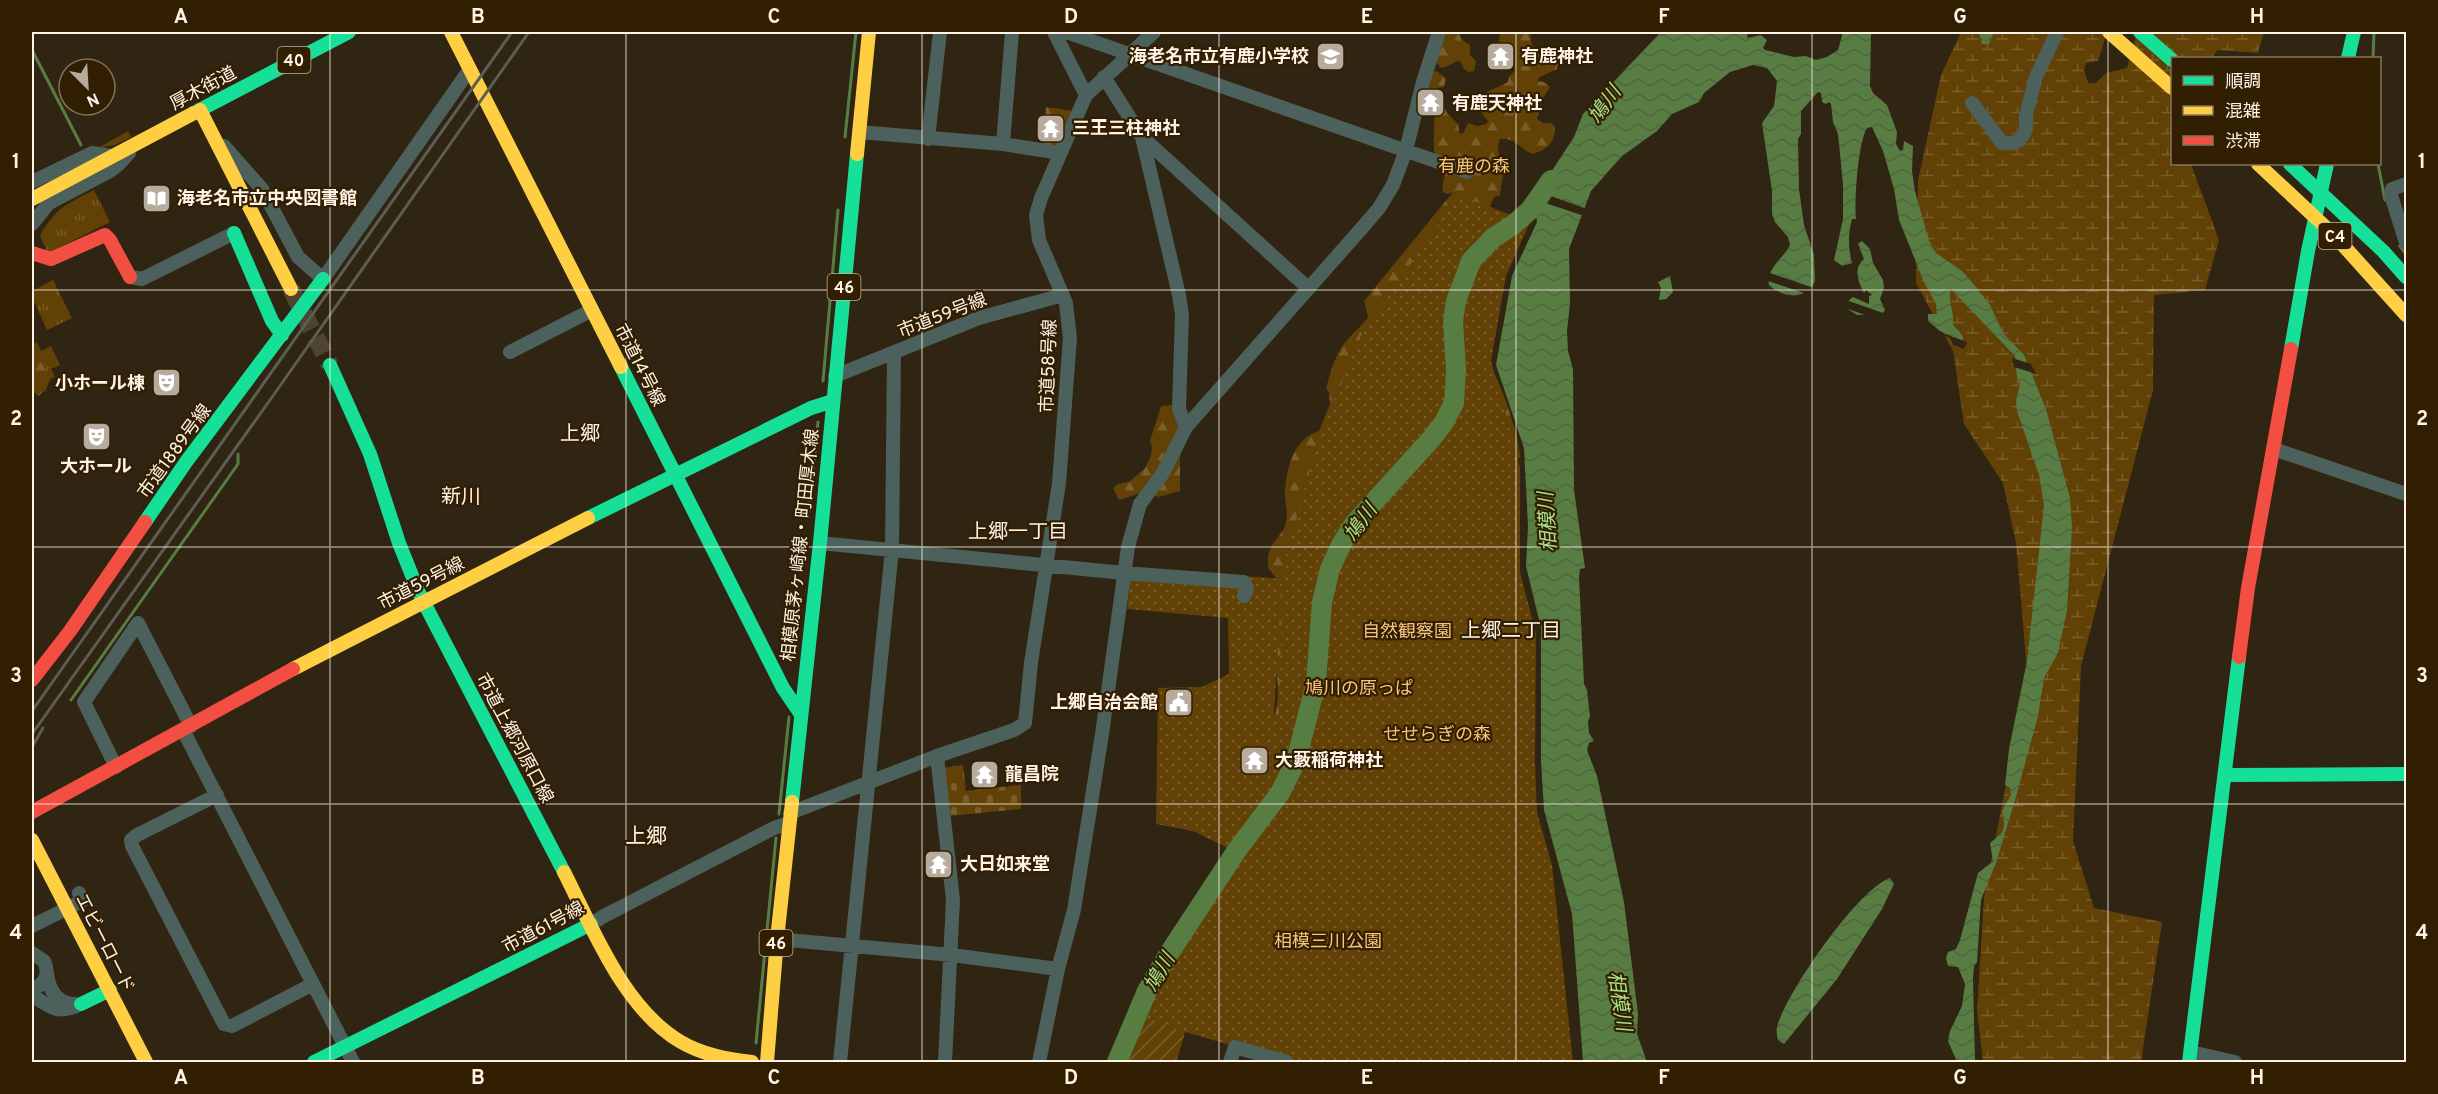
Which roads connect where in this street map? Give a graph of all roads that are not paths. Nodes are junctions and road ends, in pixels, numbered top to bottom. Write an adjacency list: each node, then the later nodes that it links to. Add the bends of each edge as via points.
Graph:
1 (349, 32): 22 (main road, 厚木街道 / 40)
2 (451, 32): 17 (main road, 市道14号線)
3 (869, 32): 23 (main road, 相模原茅ヶ崎線・町田厚木線 / 46)
4 (940, 32): 26 (street)
5 (1012, 32): 28 (street)
6 (1054, 32): 20 (street)
7 (1066, 32): 14 (street)
8 (1154, 32): 14 (street, 市道58号線)
9 (1439, 32): 29 (street)
10 (2057, 32): 21 (street, via 2036,77 2026,130 2020,140 2002,143)
11 (2109, 32): 19 (main road)
12 (2140, 32): 16 (main road)
13 (2354, 32): 15 (main road)
14 (1130, 53): 18 (street, 市道58号線); 29 (street)
15 (2348, 57)
16 (2171, 59)
17 (470, 69): 45 (street); 49 (main road, 市道14号線)
18 (1104, 77): 20 (street, 市道58号線); 25 (street)
19 (2171, 87)
20 (1086, 95): 30 (street, 市道58号線)
21 (1972, 103)
22 (200, 110): 24 (main road); 27 (main road, 厚木街道 / 40)
23 (859, 132): 26 (street); 55 (main road, 相模原茅ヶ崎線・町田厚木線 / 46)
24 (212, 134): 45 (street, via 262,189 298,257); 47 (main road)
25 (1142, 137): 46 (street); 57 (street, via 1179,295 1179,409)
26 (928, 138): 28 (street)
27 (138, 142): 31 (main road, 厚木街道 / 40); 39 (street, via 118,165 49,203)
28 (1002, 144): 30 (street)
29 (1406, 150): 35 (street); 46 (street, via 1397,177 1379,208)
30 (1060, 153): 48 (street, 市道58号線, via 1036,221 1040,247)
31 (112, 156): 36 (street, via 92,153); 38 (main road, 厚木街道 / 40)
32 (2259, 165): 50 (main road, C4, via 2333,234)
33 (2291, 165): 44 (main road, C4)
34 (2327, 165): 58 (main road)
35 (1467, 172)
36 (32, 182)
37 (2406, 184): 41 (street, via 2392,189 2391,195)
38 (32, 199)
39 (32, 224)
40 (234, 233): 43 (street, via 142,279); 51 (main road, via 272,321)
41 (2406, 243)
42 (32, 254): 43 (main road, via 51,259 105,236 111,240)
43 (130, 277)
44 (2406, 277)
45 (322, 279): 51 (main road, 市道1889号線)
46 (1308, 288): 57 (street)
47 (291, 289)
48 (1063, 295): 53 (street, 市道59号線, via 980,318); 63 (street, 市道58号線, via 1070,338 1059,483)
49 (592, 310): 52 (street); 59 (main road, 市道14号線)
50 (2406, 315)
51 (282, 335): 67 (main road, 市道1889号線, via 186,462)
52 (510, 352)
53 (894, 353): 55 (street, 市道59号線); 62 (street)
54 (330, 365): 66 (main road, 市道上郷河原口線, via 370,454 397,537)
55 (835, 376): 56 (main road, 相模原茅ヶ崎線・町田厚木線 / 46)
56 (833, 401): 59 (main road, 市道59号線); 61 (main road, 相模原茅ヶ崎線・町田厚木線 / 46)
57 (1186, 427): 64 (street, via 1163,473 1140,504 1131,528)
58 (2274, 449): 60 (street); 73 (main road, via 2248,588)
59 (675, 474): 66 (main road, 市道59号線); 68 (main road, 市道14号線, via 783,688)
60 (2406, 494)
61 (820, 543): 62 (street); 68 (main road, 相模原茅ヶ崎線・町田厚木線 / 46)
62 (892, 550): 63 (street); 74 (street)
63 (1046, 566): 64 (street); 70 (street, 市道58号線, via 1025,723)
64 (1124, 573): 65 (street, via 1244,582); 86 (street, via 1079,881)
65 (1244, 596)
66 (424, 602): 69 (main road, 市道59号線, via 261,685); 80 (main road, 市道上郷河原口線)
67 (32, 680)
68 (800, 713): 77 (main road, 相模原茅ヶ崎線・町田厚木線 / 46)
69 (187, 728): 71 (main road, 市道59号線); 71 (street, via 138,623 84,702); 75 (street)
70 (937, 756): 74 (street, 市道61号線); 85 (street, via 953,886)
71 (116, 767): 76 (main road, 市道59号線)
72 (2406, 774): 73 (main road)
73 (2225, 775): 94 (main road)
74 (868, 784): 77 (street, 市道61号線); 83 (street)
75 (217, 795): 88 (street); 88 (street, via 131,840 158,898 224,1024 232,1026)
76 (32, 812)
77 (789, 818): 80 (street, 市道61号線); 82 (main road, 相模原茅ヶ崎線・町田厚木線 / 46)
78 (32, 840): 90 (main road, エビーロード)
79 (79, 893): 81 (street, via 82,901)
80 (591, 924): 93 (main road, 市道61号線); 98 (main road, 市道上郷河原口線, via 623,981 662,1028 697,1051)
81 (32, 926)
82 (777, 939): 83 (street); 99 (main road, 相模原茅ヶ崎線・町田厚木線 / 46)
83 (851, 947): 85 (street); 100 (street)
84 (32, 953): 87 (street, via 44,961)
85 (952, 955): 86 (street); 101 (street)
86 (1058, 969): 102 (street)
87 (47, 973): 89 (street, via 43,983); 92 (street, via 57,998)
88 (313, 984): 93 (street)
89 (32, 989)
90 (110, 990): 92 (main road); 95 (main road, エビーロード)
91 (32, 995): 92 (street, via 59,1010)
92 (81, 1004)
93 (345, 1047): 96 (main road, 市道61号線); 97 (street)
94 (2190, 1057): 105 (street)
95 (146, 1062)
96 (314, 1062)
97 (353, 1062)
98 (748, 1062)
99 (766, 1062)
100 (840, 1062)
101 (945, 1062)
102 (1039, 1062)
103 (1230, 1062): 104 (street, via 1235,1047)
104 (1287, 1062)
105 (2235, 1062)

